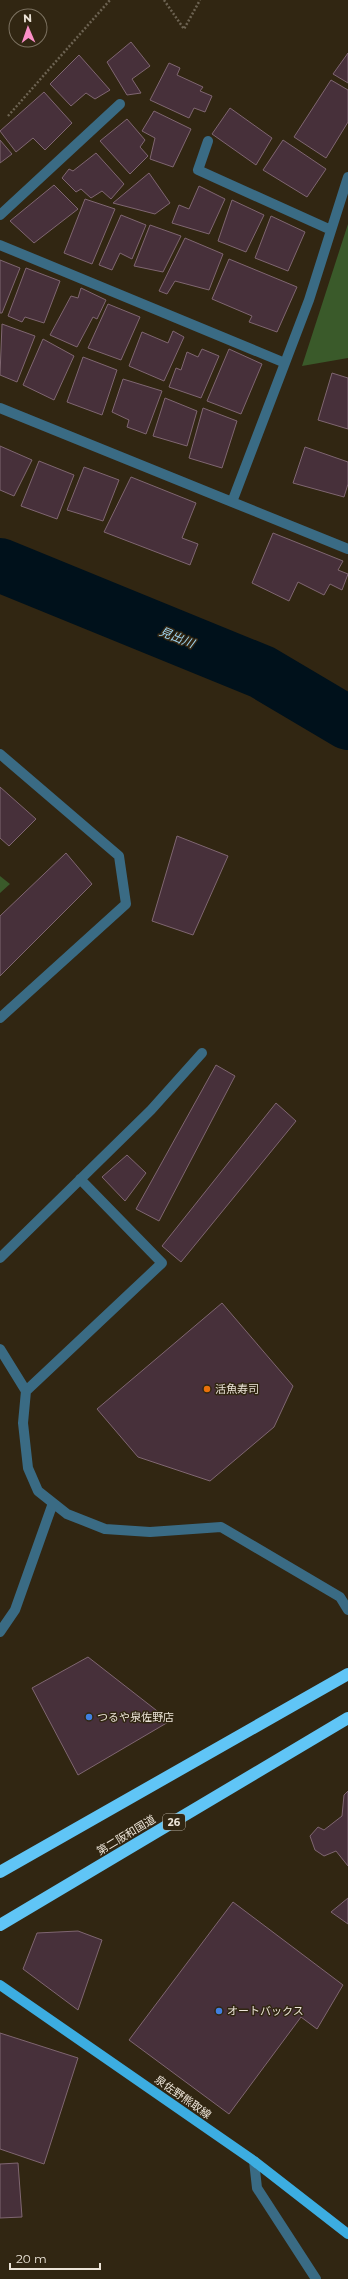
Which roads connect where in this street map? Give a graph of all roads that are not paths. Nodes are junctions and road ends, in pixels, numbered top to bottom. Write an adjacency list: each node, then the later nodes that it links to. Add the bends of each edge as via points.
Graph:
1 (120, 104): 4 (street)
2 (208, 141): 5 (street, via 198,170)
3 (348, 176): 5 (street)
4 (0, 215)
5 (331, 230): 7 (street, via 309,300)
6 (0, 245): 7 (street)
7 (285, 363): 9 (street)
8 (0, 408): 9 (street)
9 (232, 502): 10 (street)
10 (348, 549)
11 (0, 754): 12 (street, via 119,856 126,904)
12 (0, 1018)
13 (202, 1053): 14 (street, via 151,1110)
14 (80, 1179): 15 (street); 17 (street, via 162,1263)
15 (0, 1258)
16 (0, 1349): 17 (street)
17 (26, 1391): 18 (street, via 23,1423 28,1468 38,1491)
18 (53, 1502): 19 (street, via 67,1514 106,1529 150,1532 222,1527 340,1597); 20 (street, via 15,1610)
19 (348, 1610)
20 (0, 1632)
21 (348, 1674): 23 (highway)
22 (348, 1718): 24 (highway, 第二阪和国道 / 26)
23 (0, 1872)
24 (0, 1925)
25 (0, 1985): 26 (main road, 泉佐野熊取線)
26 (254, 2161): 27 (main road, 泉佐野熊取線); 28 (street, via 257,2188)
27 (348, 2234)
28 (316, 2279)

